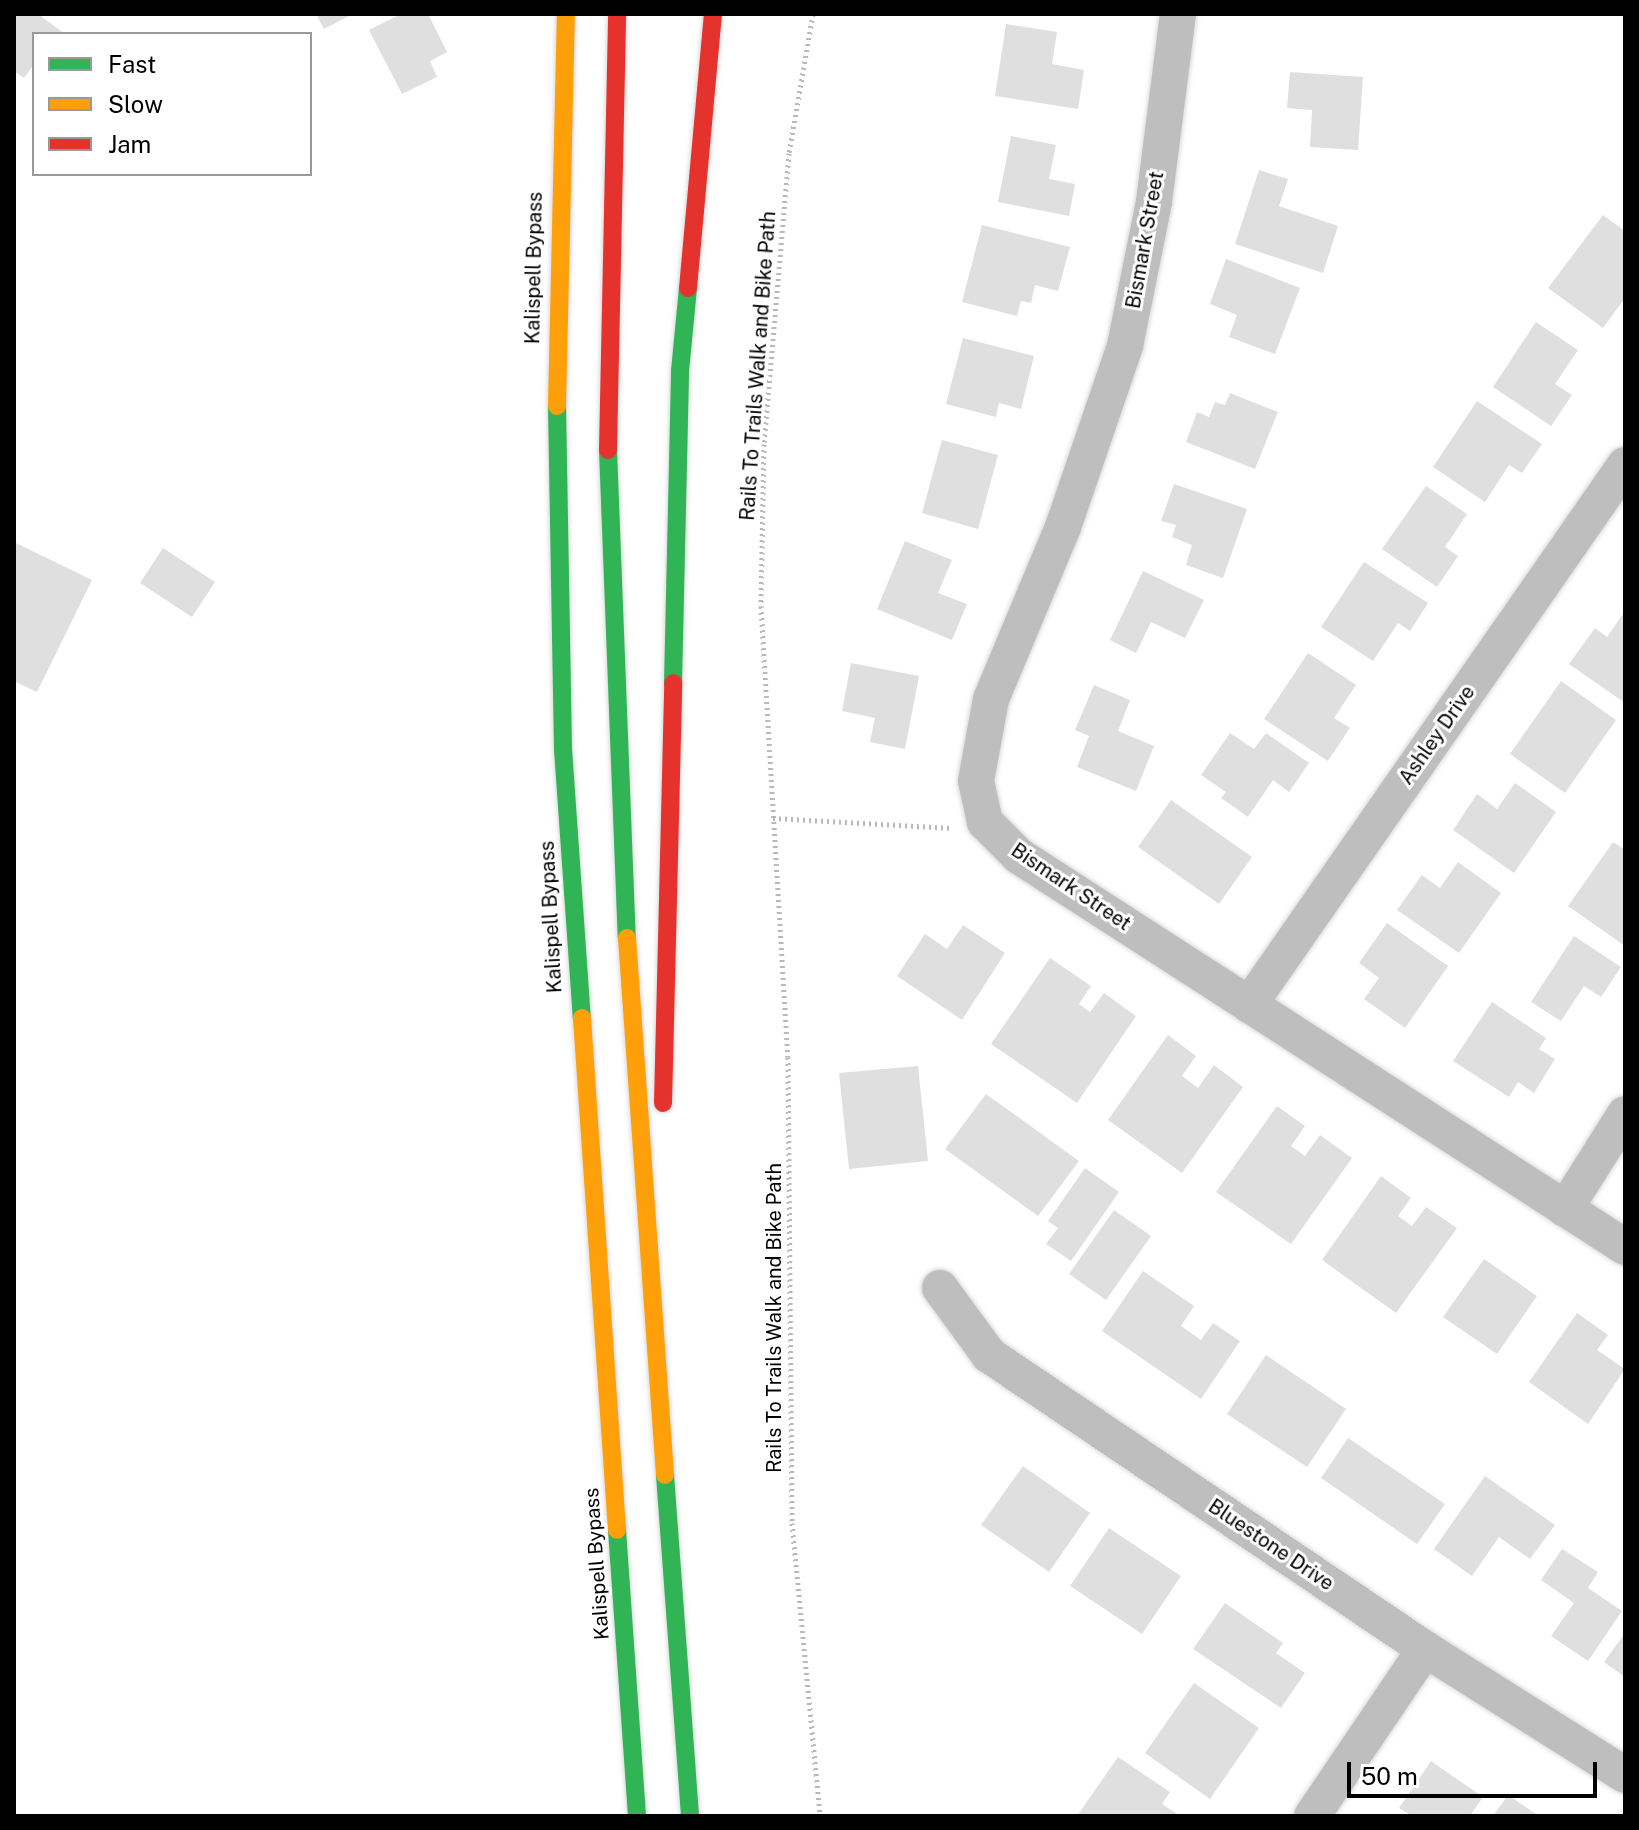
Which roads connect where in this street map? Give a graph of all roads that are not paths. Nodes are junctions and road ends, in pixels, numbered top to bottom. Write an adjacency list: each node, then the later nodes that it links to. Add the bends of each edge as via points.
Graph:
1 (566, 14): 14 (highway, Kalispell Bypass, via 555,321 563,749)
2 (617, 14): 10 (highway, via 608,332 612,646)
3 (713, 14): 10 (highway, via 689,242 677,429 661,1125)
4 (1178, 14): 6 (street, Bismark Street, via 1154,202 1125,346 1063,527 991,699 976,781 985,822 1019,856)
5 (1625, 465): 6 (street, Ashley Drive)
6 (1249, 1005): 8 (street, Bismark Street)
7 (1625, 1114): 8 (street)
8 (1565, 1209): 9 (street, Bismark Street)
9 (1625, 1247)
10 (650, 1257): 15 (highway)
11 (940, 1288): 12 (street, Bluestone Drive, via 989,1355)
12 (1425, 1649): 13 (street, Bluestone Drive); 16 (street)
13 (1625, 1775)
14 (637, 1816)
15 (690, 1816)
16 (1312, 1816)

